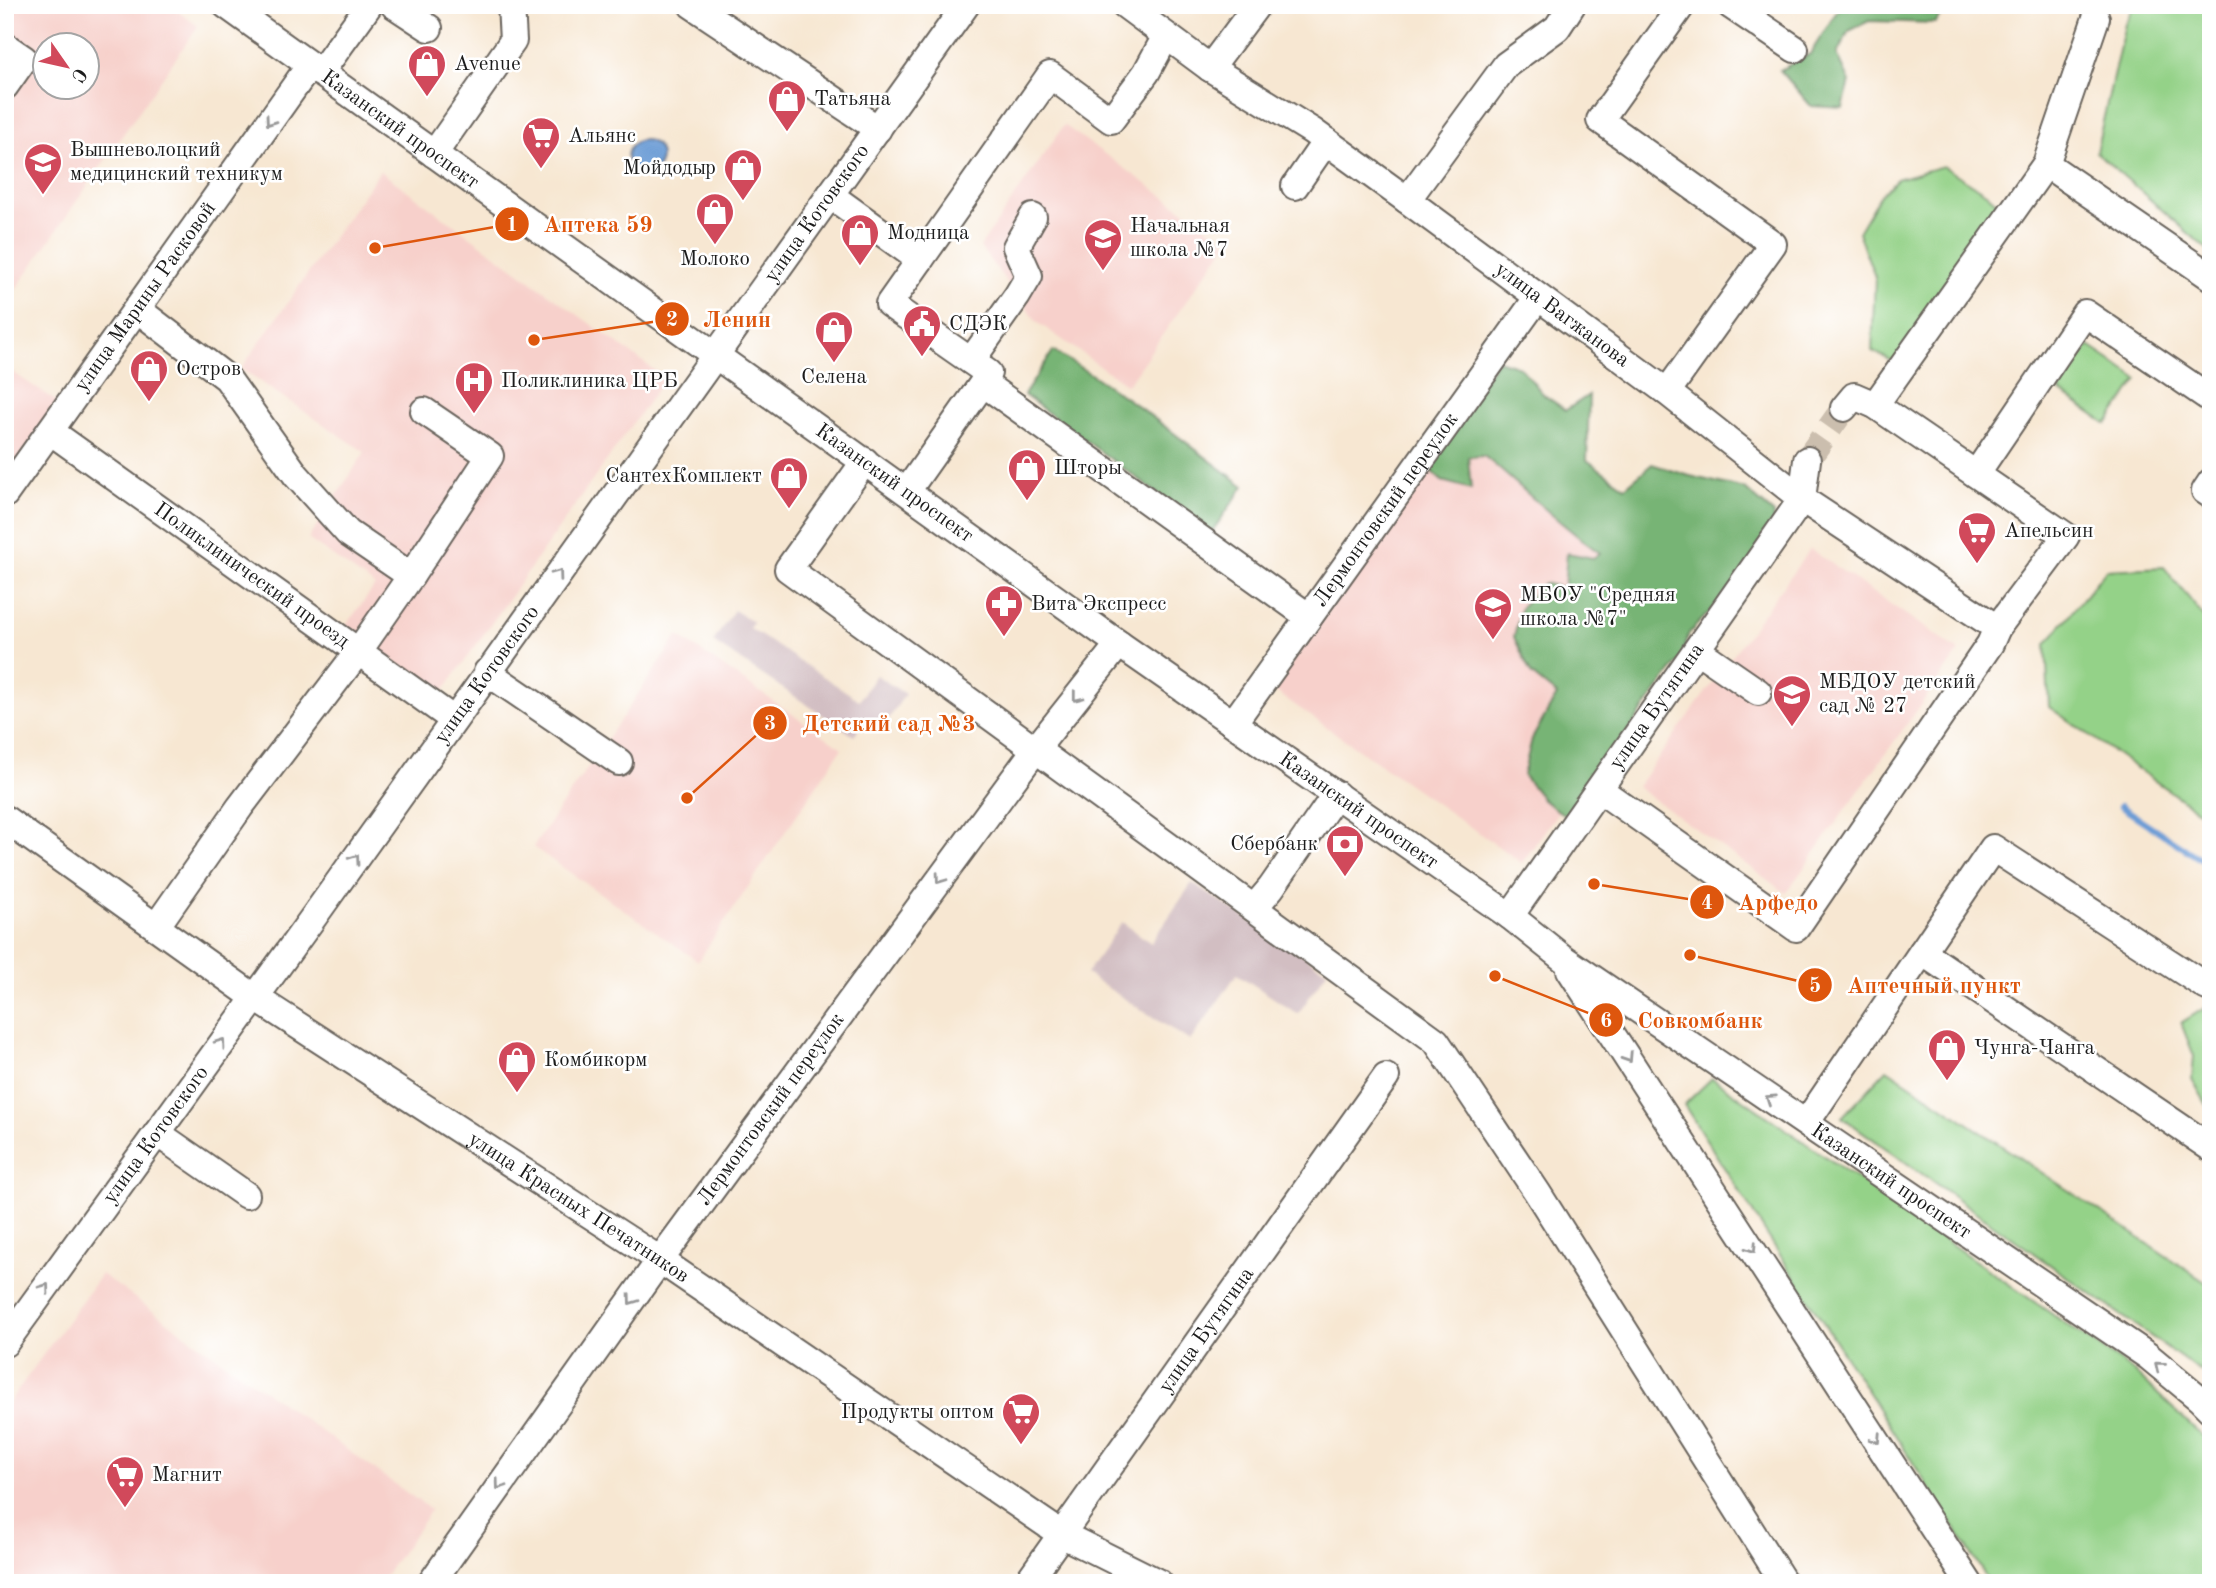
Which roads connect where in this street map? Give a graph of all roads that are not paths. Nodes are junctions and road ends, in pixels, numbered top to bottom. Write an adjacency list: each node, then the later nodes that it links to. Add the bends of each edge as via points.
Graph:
1 (226, 5): 18 (street, Казанский проспект)
2 (369, 5): 18 (street, улица Марины Расковой)
3 (394, 5): 13 (street)
4 (511, 5): 22 (street, via 513,41)
5 (692, 5): 20 (street)
6 (966, 5): 20 (street, улица Котовского)
7 (1257, 5): 17 (street)
8 (1572, 5): 26 (street, via 1557,28 1506,65)
9 (1682, 5): 34 (street, via 1600,120 1773,244)
10 (1730, 5): 16 (street)
11 (1131, 7): 14 (street, улица Вагжанова)
12 (2096, 18): 23 (street)
13 (429, 28)
14 (1166, 36): 17 (street, улица Вагжанова); 28 (street, via 1146,73 1111,120 1050,75)
15 (5, 46): 19 (street, via 24,59)
16 (1795, 49)
17 (1210, 68): 21 (street, улица Вагжанова)
18 (315, 69): 22 (street, Казанский проспект); 31 (street, улица Марины Расковой, one-way to 31)
19 (5, 86)
20 (878, 128): 25 (street, улица Котовского)
21 (1326, 141): 24 (street); 26 (street, улица Вагжанова)
22 (434, 153): 32 (street, Казанский проспект)
23 (2046, 164): 29 (street); 36 (street)
24 (1295, 186)
25 (830, 195): 28 (street); 32 (street, улица Котовского)
26 (1407, 200): 30 (street, улица Вагжанова)
27 (1033, 217): 33 (street, via 1016,247 1029,276)
28 (920, 260): 33 (street, via 888,304)
29 (2211, 277)
30 (1538, 297): 34 (street, улица Вагжанова); 49 (street, Лермонтовский переулок)
31 (136, 309): 39 (street, улица Марины Расковой); 48 (street, via 227,378 296,475 348,533)
32 (716, 354): 41 (street, Казанский проспект); 54 (street, улица Котовского, one-way to 32)
33 (977, 372): 44 (street); 49 (street)
34 (1667, 392): 47 (street, улица Вагжанова)
35 (2211, 399): 42 (street, via 2085,313)
36 (1875, 404): 37 (street, via 1854,396); 42 (street)
37 (1844, 408)
38 (424, 411): 48 (street, via 490,456)
39 (50, 431): 45 (street, улица Марины Расковой); 53 (street, Поликлинический проезд)
40 (1807, 460): 47 (street)
41 (865, 461): 44 (street, Казанский проспект); 58 (street, via 788,569)
42 (1976, 474): 50 (street, via 2066,536)
43 (2211, 482): 46 (street, via 2205,491)
44 (907, 491): 51 (street, Казанский проспект)
45 (5, 494)
46 (2211, 495)
47 (1802, 499): 50 (street, улица Вагжанова); 52 (street, улица Бутягина)
48 (411, 576): 53 (street)
49 (1309, 617): 57 (street, Лермонтовский переулок)
50 (1997, 628): 60 (street, via 1796,928)
51 (1119, 644): 57 (street, Казанский проспект); 58 (street, Лермонтовский переулок, one-way to 58)
52 (1697, 650): 55 (street); 60 (street, улица Бутягина)
53 (358, 652): 56 (street, Поликлинический проезд); 65 (street)
54 (487, 672): 56 (street, улица Котовского); 59 (street)
55 (1758, 692)
56 (454, 720): 69 (street, улица Котовского, one-way to 56)
57 (1234, 722): 61 (street, Казанский проспект)
58 (1035, 750): 63 (street); 75 (street, Лермонтовский переулок, one-way to 75)
59 (619, 762)
60 (1600, 790): 64 (street, улица Бутягина)
61 (1336, 793): 63 (street); 64 (street, Казанский проспект)
62 (5, 819): 65 (street, улица Красных Печатников)
63 (1254, 908): 82 (street, via 1436,1041)
64 (1510, 916): 67 (street, Казанский проспект)
65 (156, 927): 69 (street, улица Красных Печатников)
66 (1922, 952): 68 (street, via 1993,848 2207,987); 71 (street); 73 (street)
67 (1564, 959): 71 (street, Казанский проспект, one-way to 67); 83 (street, Казанский проспект, one-way to 83)
68 (2211, 981)
69 (254, 997): 72 (street, улица Котовского, one-way to 69); 75 (street, улица Красных Печатников)
70 (1386, 1077): 78 (street, улица Бутягина)
71 (1806, 1123): 77 (street, Казанский проспект, one-way to 71)
72 (157, 1133): 74 (street); 76 (street, улица Котовского, one-way to 72)
73 (2211, 1148)
74 (246, 1195)
75 (660, 1260): 78 (street, улица Красных Печатников); 79 (street, Лермонтовский переулок, one-way to 79)
76 (5, 1343)
77 (2207, 1397)
78 (1061, 1534): 80 (street, улица Бутягина); 81 (street, улица Красных Печатников)
79 (430, 1583)
80 (1027, 1583)
81 (1159, 1583)
82 (1784, 1583)
83 (1969, 1583)

